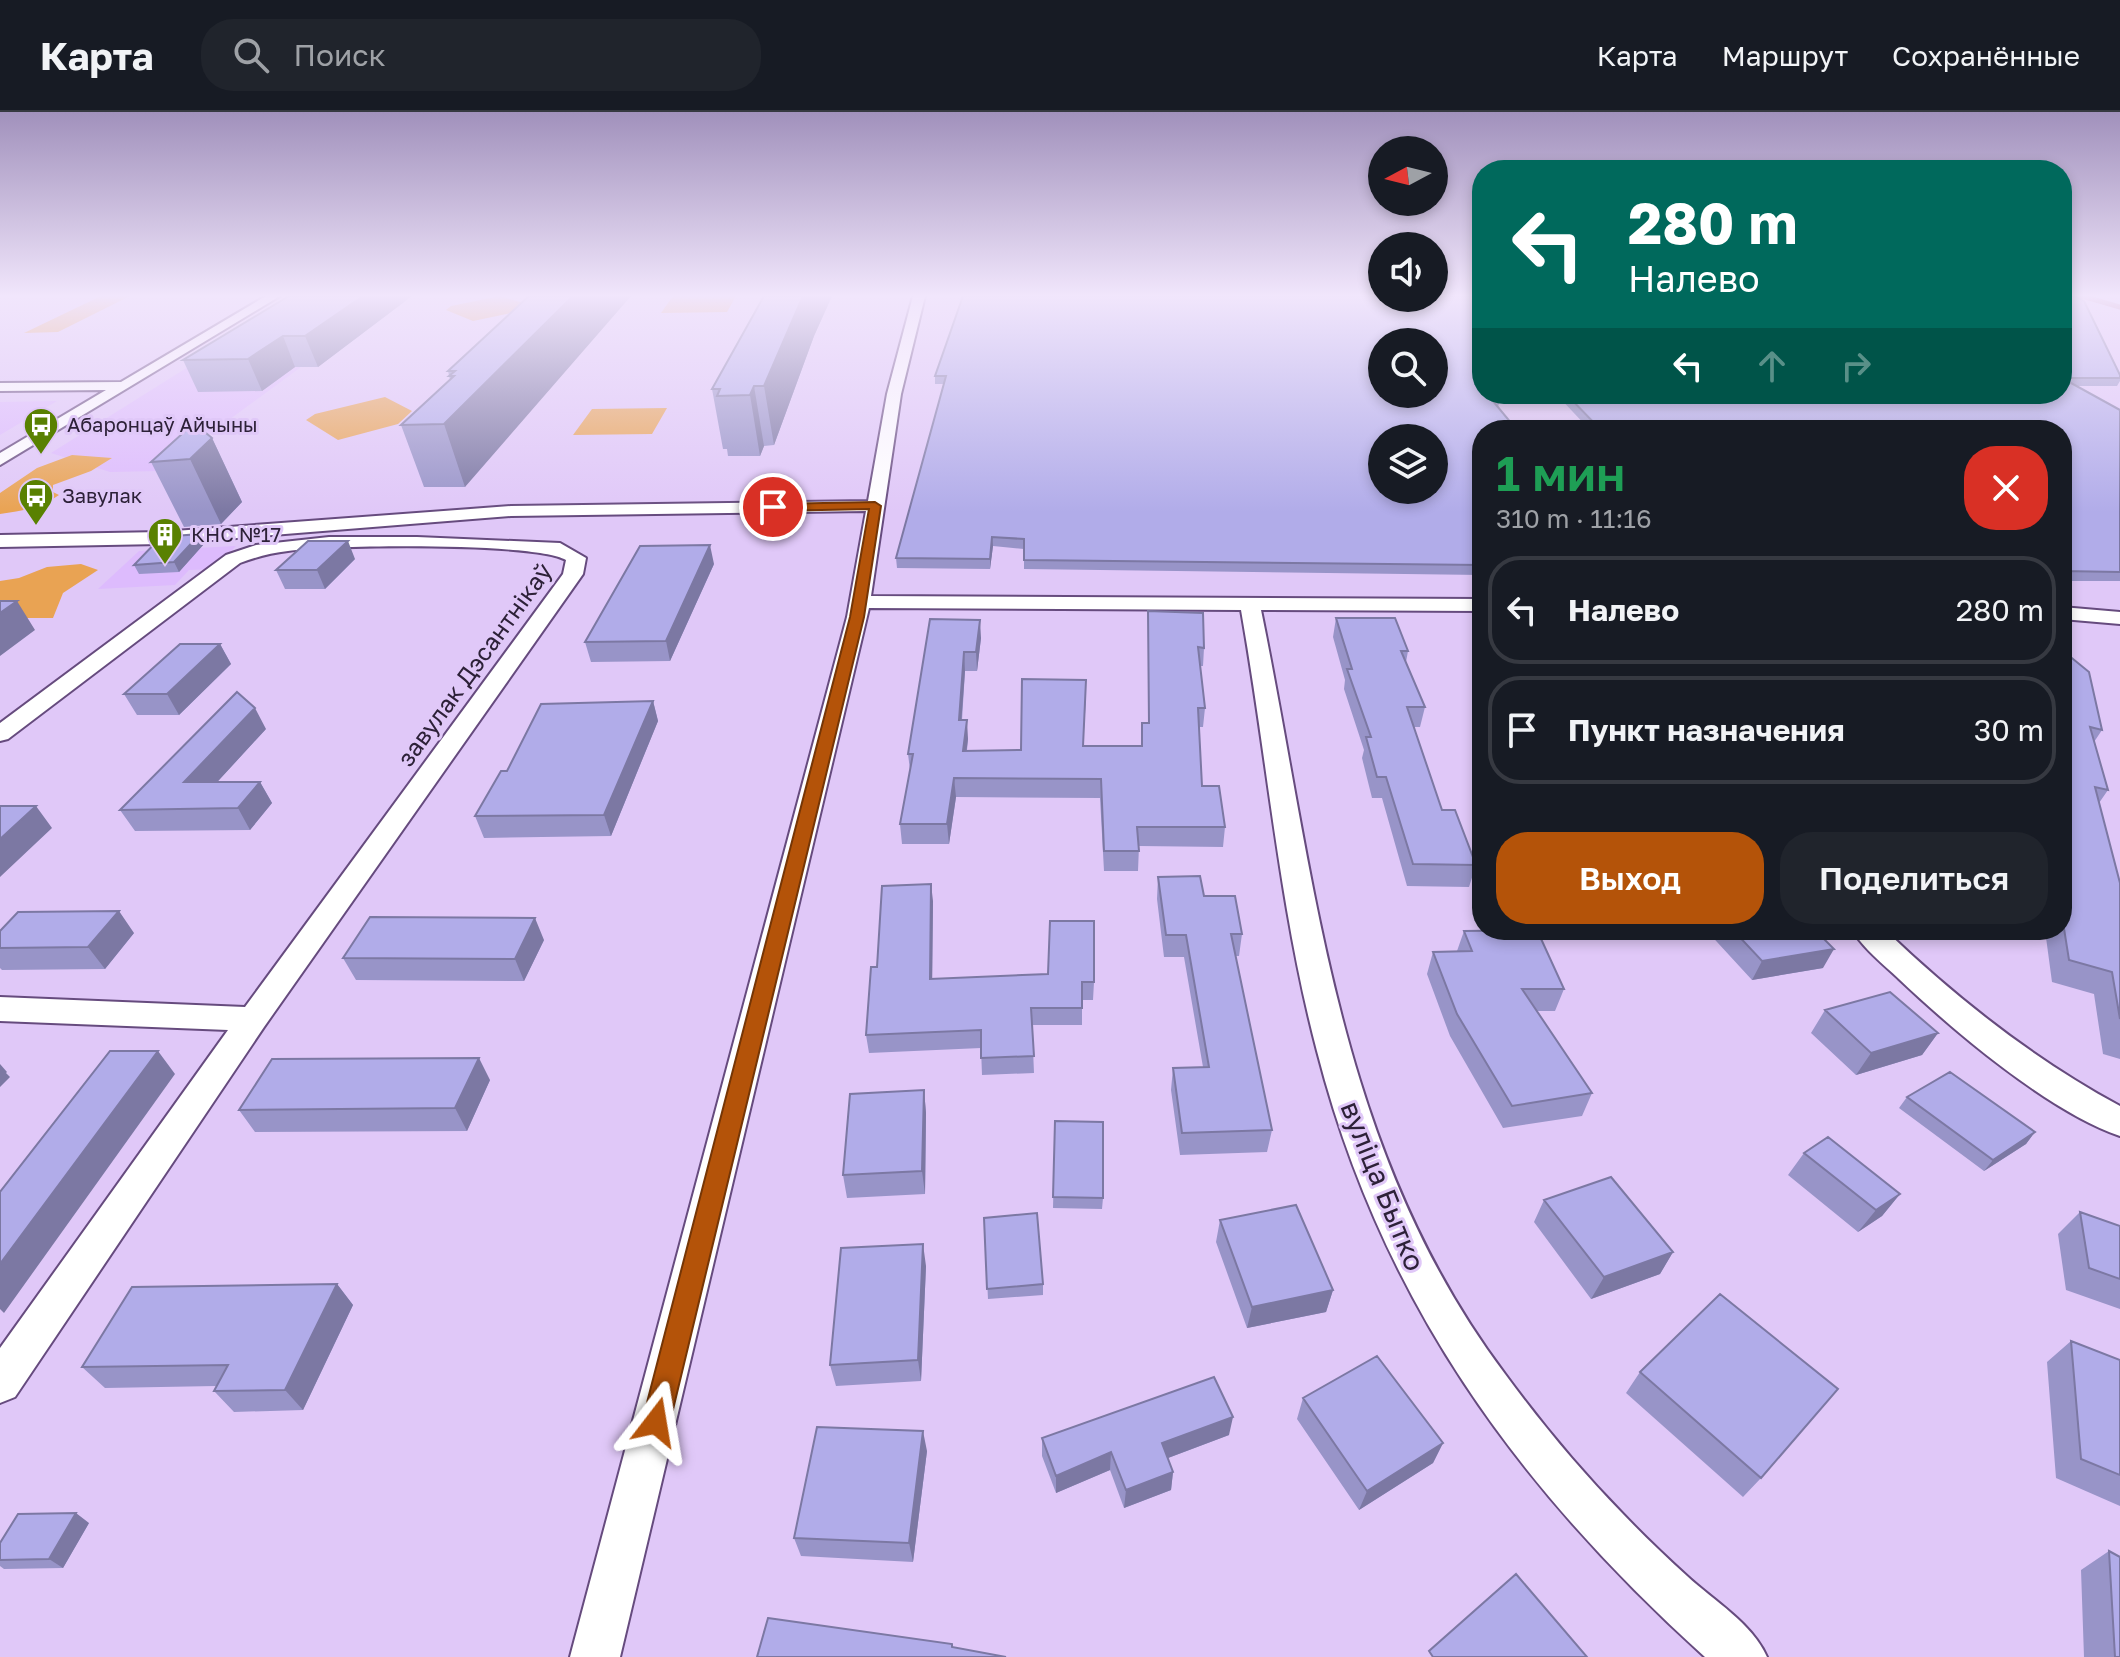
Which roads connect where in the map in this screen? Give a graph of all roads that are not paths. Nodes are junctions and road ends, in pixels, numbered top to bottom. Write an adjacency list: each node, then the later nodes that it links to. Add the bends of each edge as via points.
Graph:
1 (152, 368): 3 (street)
2 (901, 368): 6 (street)
3 (122, 386): 4 (street); 5 (street)
4 (0, 387)
5 (0, 460)
6 (875, 506): 7 (street, via 511,511 161,538); 8 (street)
7 (0, 541)
8 (860, 602): 9 (street); 19 (street)
9 (1250, 604): 10 (street); 20 (street, вуліца Бытко, via 1333,1050 1368,1163 1401,1240 1460,1347 1530,1443 1631,1556)
10 (1472, 605)
11 (2072, 614): 12 (street)
12 (2120, 618)
13 (0, 734): 16 (street, завулак Дэсантнікаў, via 233,559 259,548 524,546 560,549 576,558 573,574)
14 (1878, 940): 17 (street, via 1989,1038)
15 (0, 1009): 16 (street)
16 (253, 1019): 18 (street)
17 (2120, 1122)
18 (0, 1383)
19 (595, 1657)
20 (1742, 1657)

